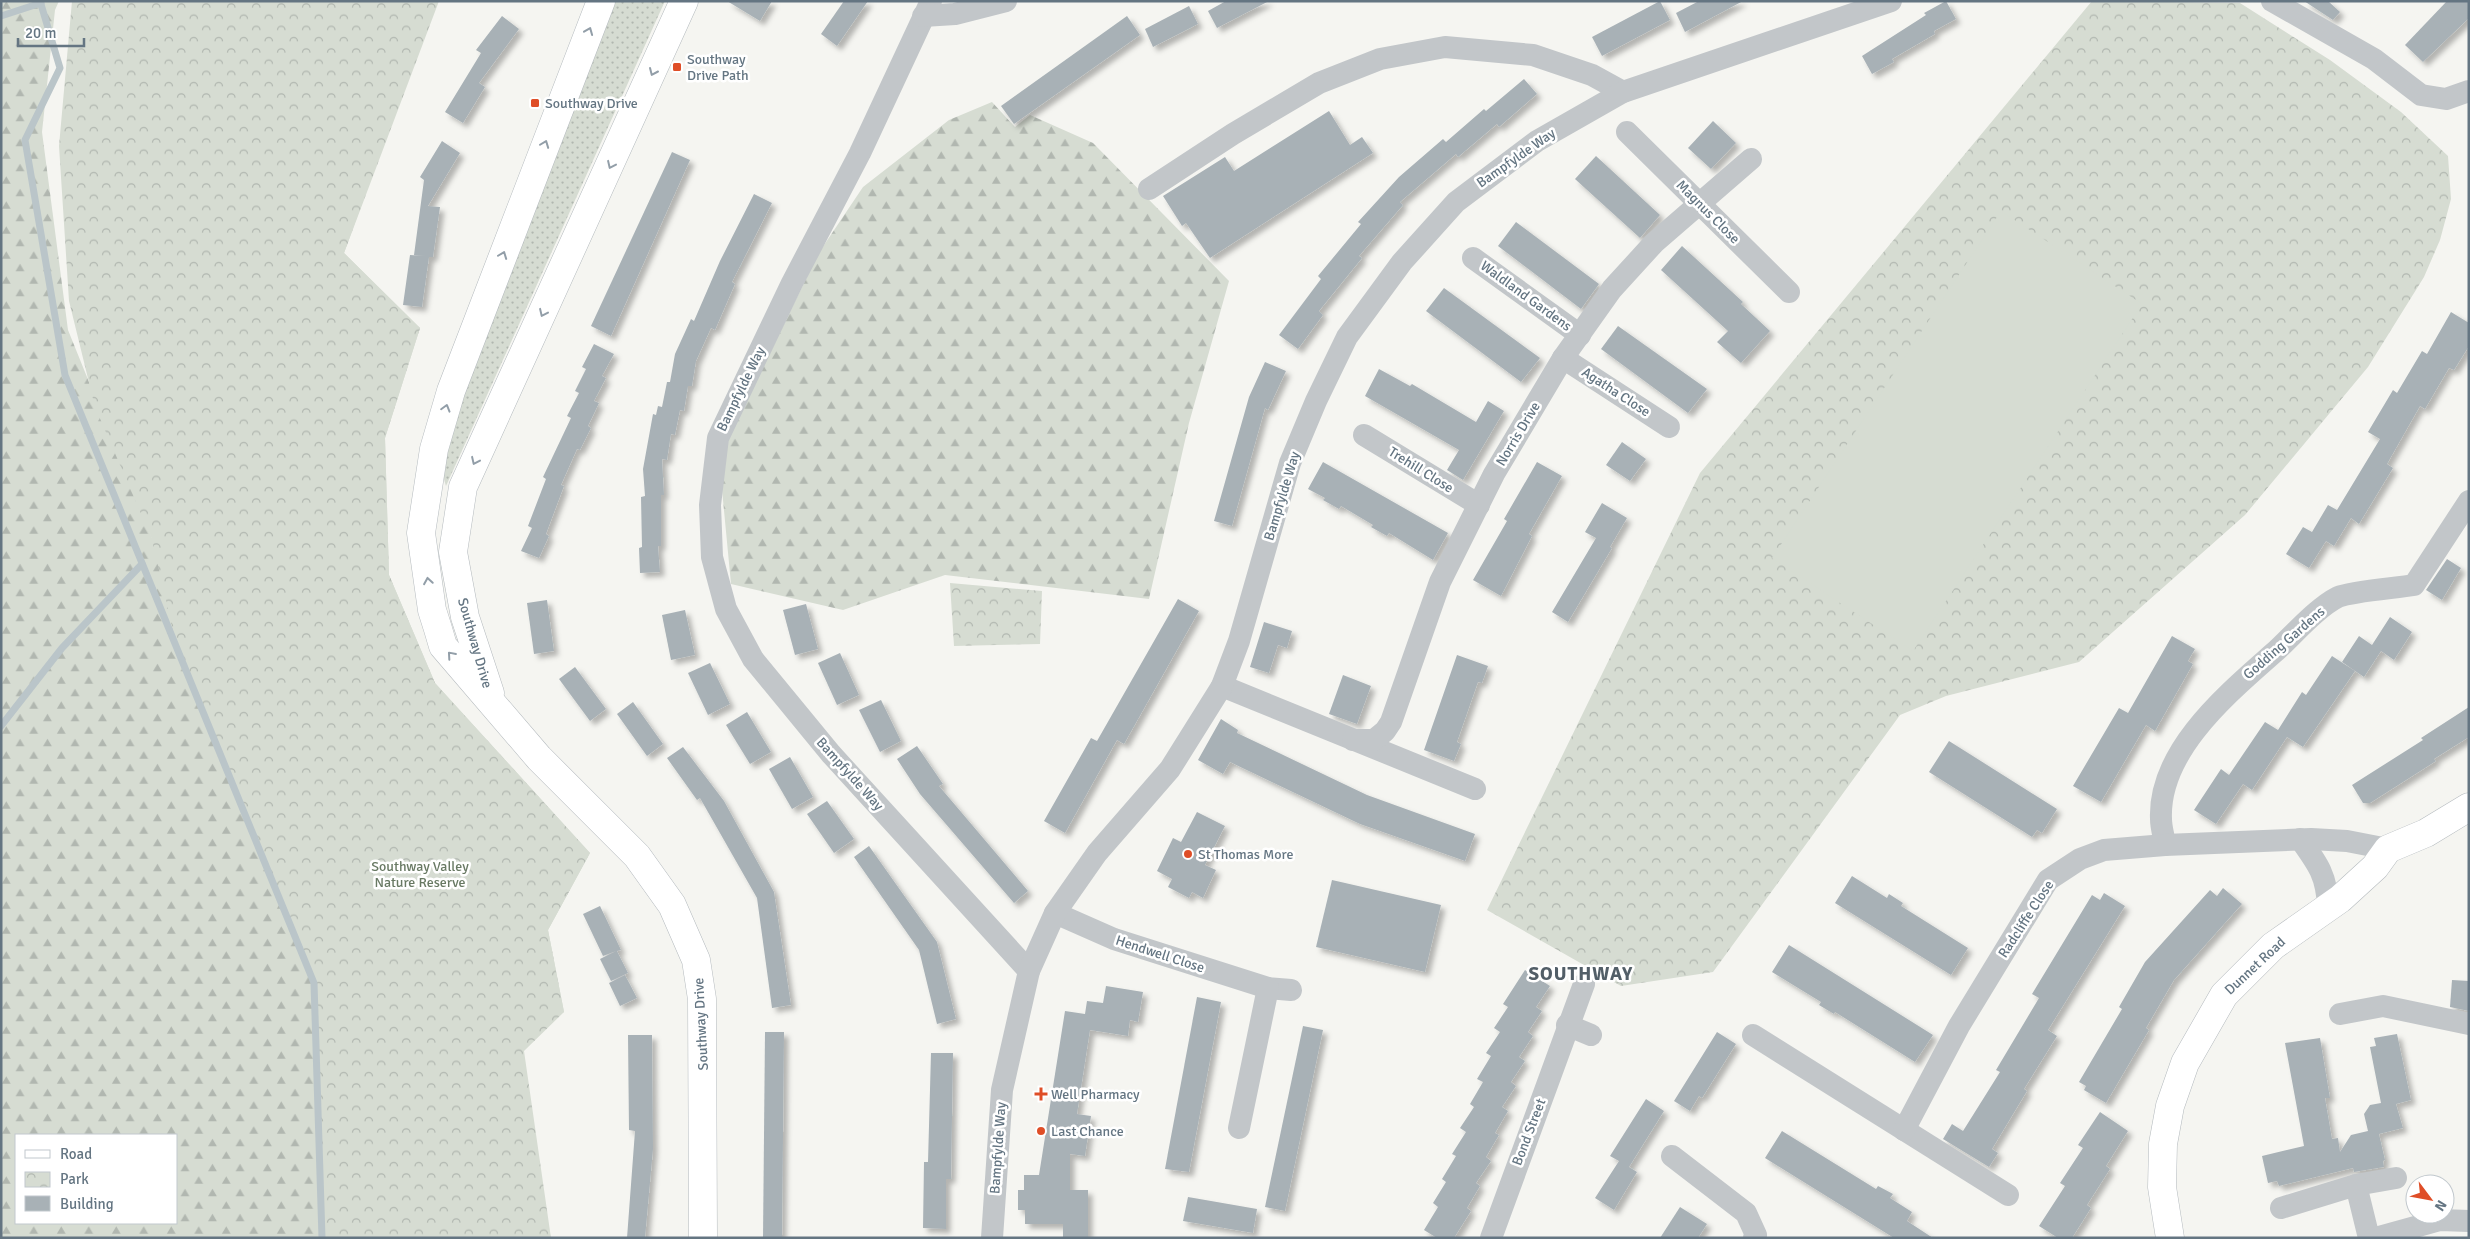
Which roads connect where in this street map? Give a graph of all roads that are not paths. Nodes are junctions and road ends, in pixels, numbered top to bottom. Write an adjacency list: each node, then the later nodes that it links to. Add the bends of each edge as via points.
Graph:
1 (601, 1): 22 (street, Southway Drive, one-way to 1, via 443,646 432,610 421,532 434,449 451,390)
2 (684, 1): 22 (street, Southway Drive, one-way to 22, via 463,487 453,552 465,616)
3 (1006, 1): 6 (street, via 955,14)
4 (1891, 1): 8 (street, Bampfylde Way)
5 (2272, 1): 7 (street, via 2374,59 2421,95 2446,99)
6 (927, 8): 31 (street, Bampfylde Way, via 860,153 792,283 718,438 710,506 712,557 726,608 753,659 831,754)
7 (2469, 91)
8 (1623, 92): 11 (street, via 1592,75 1532,55 1445,47 1380,59 1324,80); 21 (street, Bampfylde Way, via 1537,141 1456,202 1402,262 1348,337 1290,463 1239,640)
9 (1627, 132): 12 (street, Magnus Close)
10 (1751, 159): 12 (street, Norris Drive)
11 (1149, 189)
12 (1699, 205): 14 (street, Magnus Close); 15 (street, Norris Drive, via 1654,243 1612,289)
13 (1473, 258): 15 (street, Waldland Gardens)
14 (1789, 292)
15 (1580, 335): 16 (street, Norris Drive)
16 (1564, 358): 17 (street, Agatha Close); 20 (street, Norris Drive)
17 (1669, 427)
18 (1364, 435): 20 (street, Trehill Close)
19 (2469, 500): 27 (street, Godding Gardens, via 2414,585 2339,597 2236,686 2196,726 2174,764 2165,790 2161,817)
20 (1478, 505): 23 (street, Norris Drive, via 1440,582 1391,722 1374,740)
21 (1222, 686): 23 (street, Norris Drive); 30 (street, Bampfylde Way, via 1170,769 1098,853)
22 (493, 704): 49 (street, Southway Drive, via 539,758 637,856 672,905 696,960 702,999)
23 (1353, 740): 24 (street, Norris Drive)
24 (1475, 789)
25 (2469, 807): 28 (street, Dunnet Road, via 2426,833)
26 (2300, 839): 27 (street, Radcliffe Close); 28 (street, Radcliffe Close, via 2347,841); 29 (street, via 2328,885)
27 (2165, 845): 41 (street, Radcliffe Close, via 2104,850 2080,859 2048,880 1959,1026)
28 (2388, 849): 29 (street, Dunnet Road, via 2375,867)
29 (2328, 907): 53 (street, Dunnet Road, via 2273,946 2224,995 2185,1062 2170,1106 2163,1144 2162,1187)
30 (1055, 913): 31 (street, Bampfylde Way); 33 (street, Hendwell Close, via 1114,940)
31 (1029, 971): 50 (street, Bampfylde Way, via 1002,1090)
32 (1584, 984): 37 (street, Bond Street)
33 (1268, 988): 34 (street, Hendwell Close); 40 (street)
34 (1291, 990)
35 (2340, 1014): 36 (street, via 2383,1006)
36 (2469, 1024)
37 (1567, 1025): 38 (street); 51 (street, Bond Street)
38 (1590, 1035)
39 (1753, 1035): 41 (street)
40 (1238, 1128)
41 (1904, 1130): 45 (street)
42 (1672, 1156): 52 (street, via 1746,1213 1756,1234)
43 (2396, 1178): 44 (street)
44 (2356, 1185): 46 (street); 54 (street)
45 (2008, 1194)
46 (2281, 1208)
47 (2469, 1221): 48 (street, via 2440,1220)
48 (2412, 1232): 55 (street)
49 (703, 1238)
50 (992, 1238)
51 (1491, 1238)
52 (1754, 1238)
53 (2170, 1238)
54 (2369, 1238)
55 (2375, 1238)

